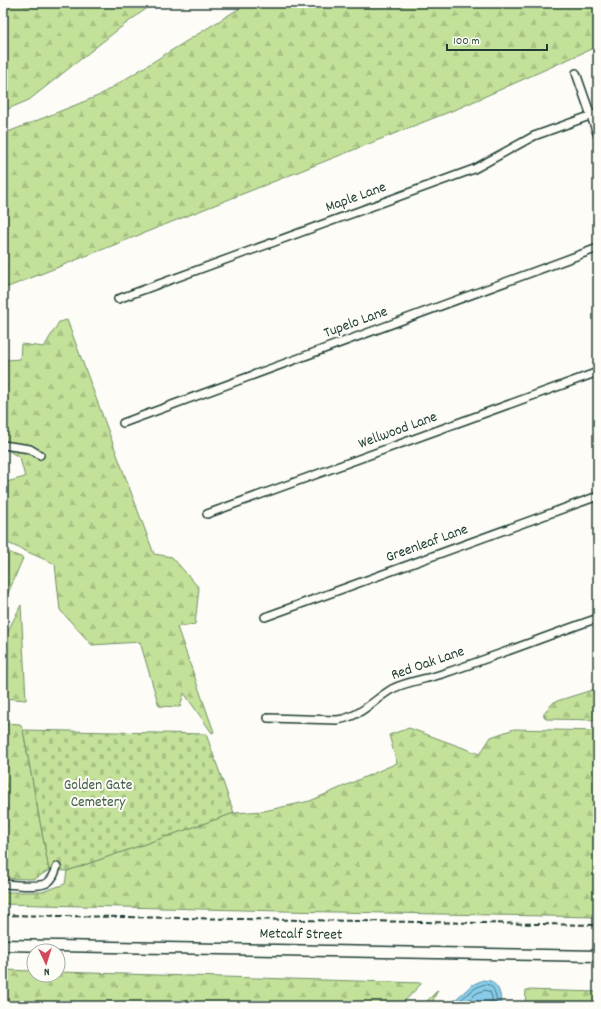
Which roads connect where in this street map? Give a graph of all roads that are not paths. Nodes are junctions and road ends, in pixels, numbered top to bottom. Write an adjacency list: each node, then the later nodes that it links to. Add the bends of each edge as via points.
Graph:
1 (576, 73): 2 (street)
2 (594, 114): 3 (street); 5 (street, Maple Lane, via 534,136 474,169)
3 (598, 136)
4 (598, 248): 7 (street, Tupelo Lane)
5 (118, 299)
6 (598, 372): 11 (street, Wellwood Lane)
7 (123, 422)
8 (3, 445): 9 (street, via 30,449)
9 (40, 455)
10 (598, 496): 12 (street, Greenleaf Lane)
11 (207, 514)
12 (265, 617)
13 (598, 618): 14 (street, Red Oak Lane, via 444,674 392,689 355,715 345,719)
14 (268, 718)
15 (57, 867): 16 (street, via 53,877 46,883)
16 (3, 884)
17 (3, 945): 18 (street, Metcalf Street)
18 (598, 956)

